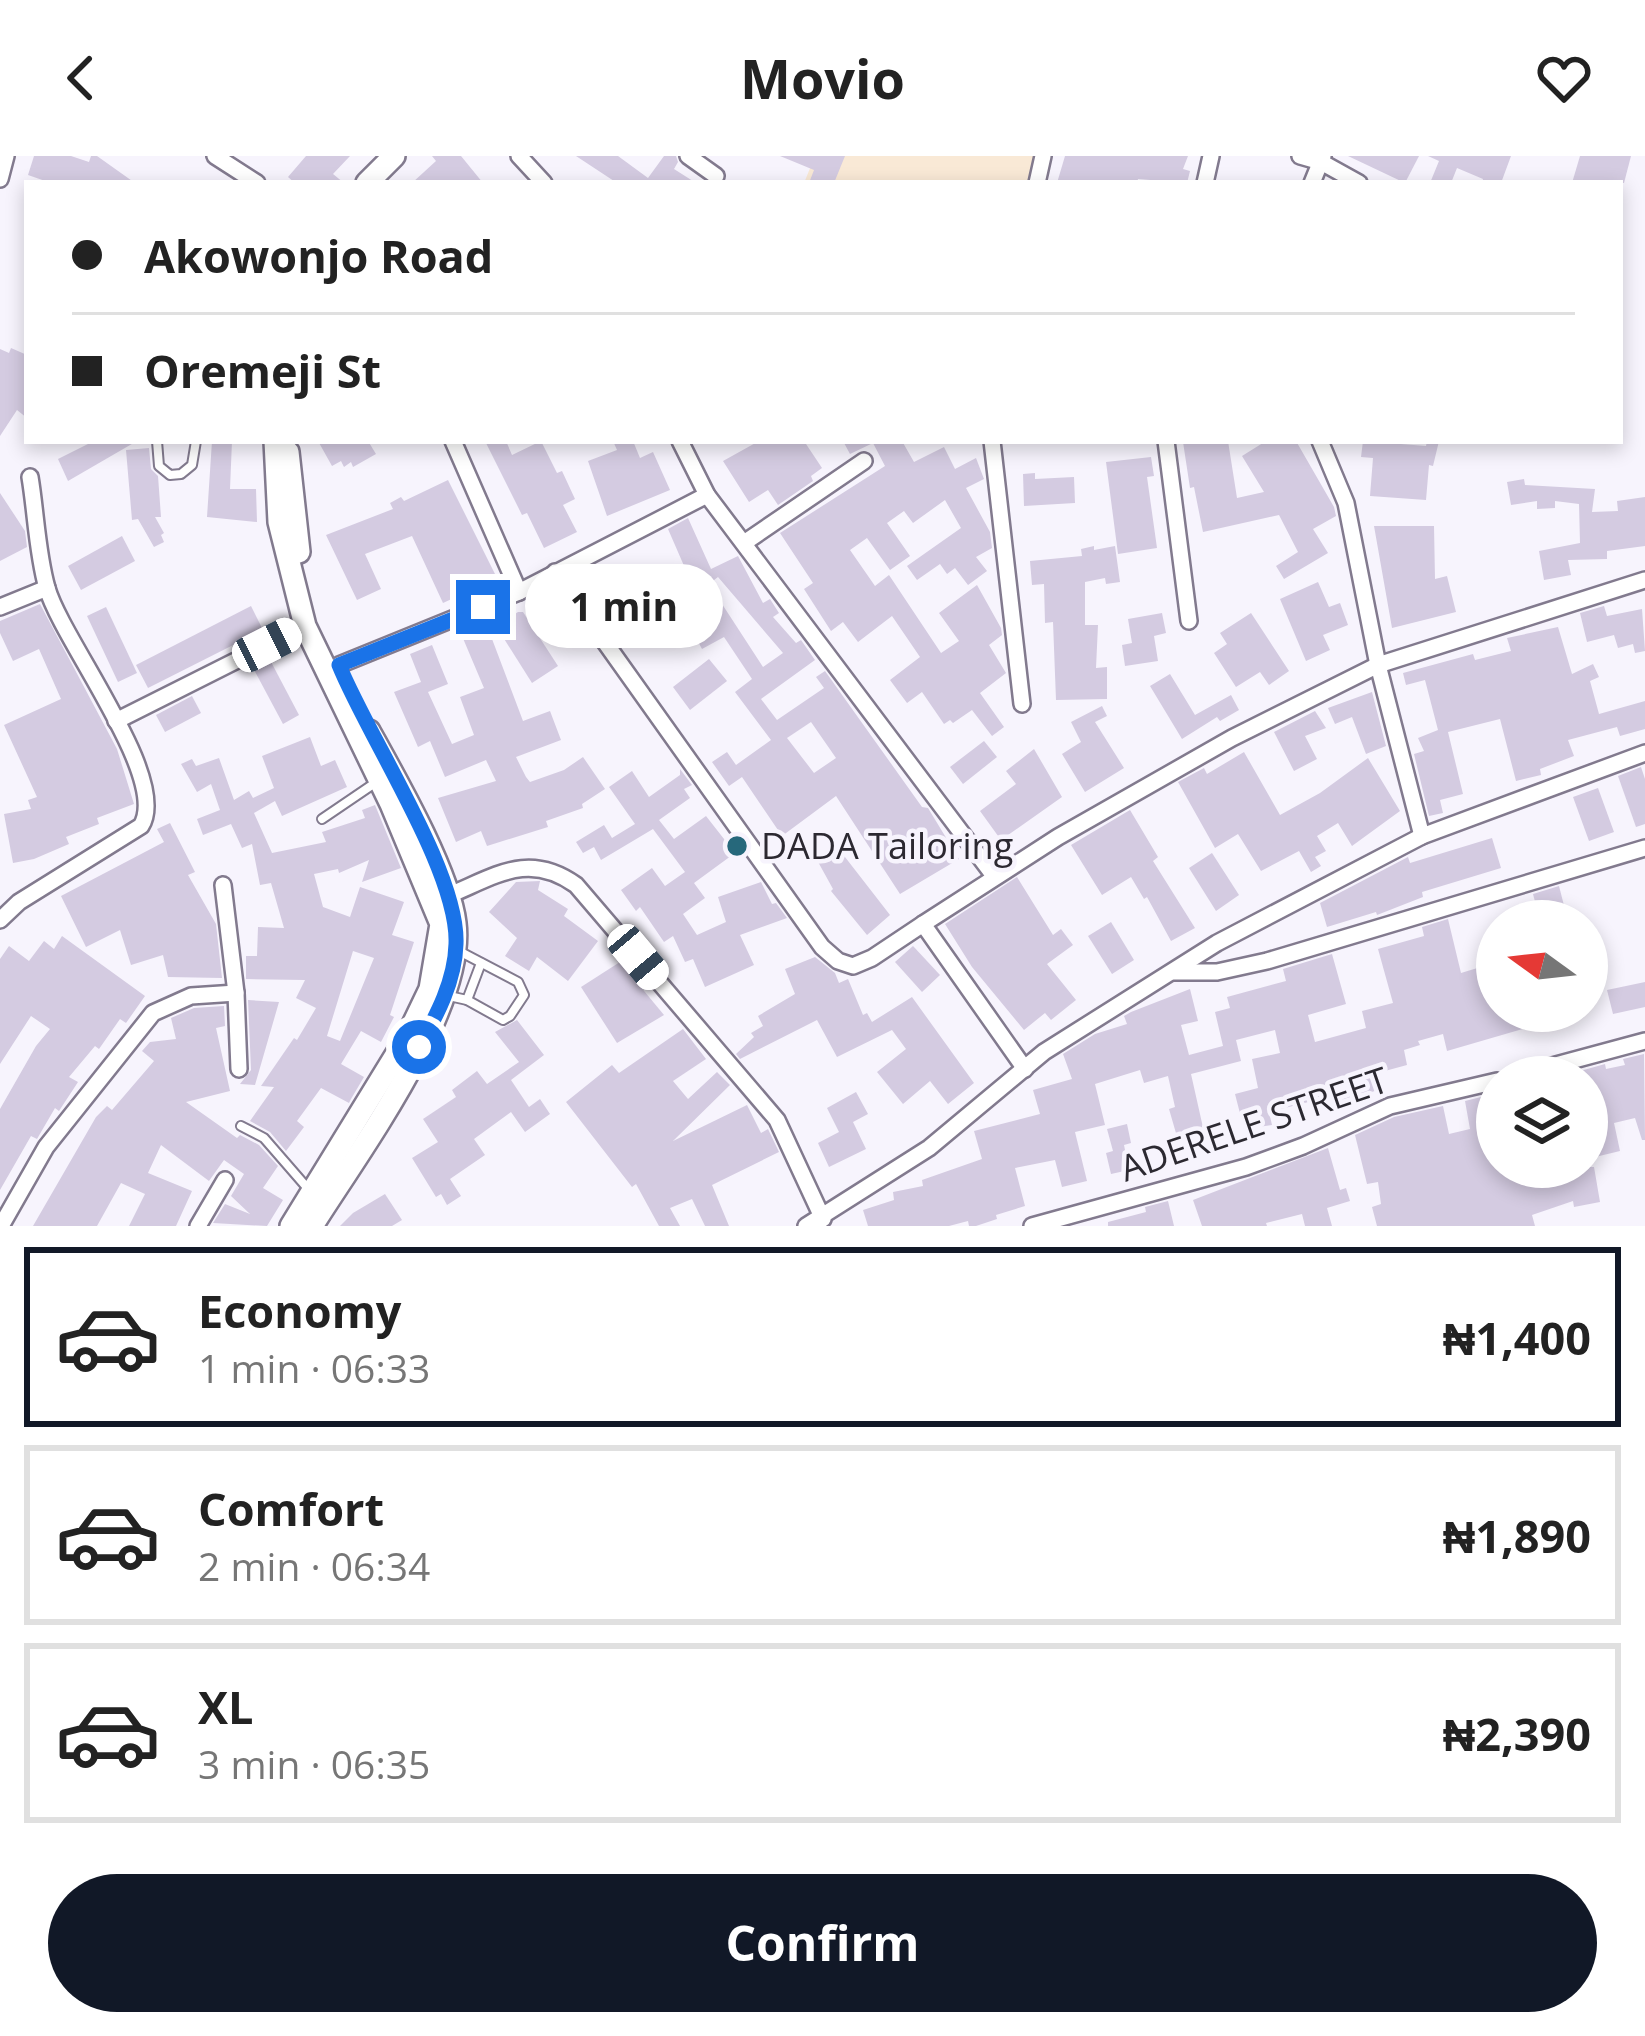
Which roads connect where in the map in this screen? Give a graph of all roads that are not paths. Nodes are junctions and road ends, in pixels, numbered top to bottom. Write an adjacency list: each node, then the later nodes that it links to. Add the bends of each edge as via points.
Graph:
1 (7, 156): 10 (street)
2 (214, 156): 11 (street)
3 (394, 156): 12 (main road)
4 (409, 156): 13 (main road)
5 (518, 156): 14 (street)
6 (688, 156): 9 (street)
7 (1300, 156): 8 (street)
8 (1322, 159): 15 (street)
9 (716, 176)
10 (0, 179)
11 (251, 180)
12 (370, 180)
13 (387, 180)
14 (541, 180)
15 (1354, 180)
16 (157, 444): 17 (lane, via 159,466 170,475 192,465)
17 (196, 444)
18 (275, 444): 35 (main road, via 279,522)
19 (289, 444): 36 (main road, via 301,566)
20 (455, 444): 32 (street)
21 (682, 444): 27 (street)
22 (992, 444): 38 (street)
23 (1166, 444): 34 (street)
24 (1321, 444): 37 (street, via 1346,503)
25 (864, 461): 28 (street)
26 (30, 477): 31 (street)
27 (707, 495): 28 (street); 29 (street)
28 (744, 543): 45 (street)
29 (555, 572): 32 (street); 49 (street, via 822,947 853,965)
30 (1645, 580): 37 (street)
31 (47, 588): 33 (street); 39 (street)
32 (519, 592): 36 (street)
33 (0, 607)
34 (1189, 621)
35 (305, 626): 39 (street); 41 (main road)
36 (339, 665): 47 (main road)
37 (1378, 665): 43 (street); 45 (street, via 1232,738)
38 (1022, 704)
39 (116, 721): 48 (street, via 147,789 146,818)
40 (1645, 753): 43 (street)
41 (379, 780): 42 (lane); 54 (main road, via 433,897)
42 (322, 819)
43 (1422, 836): 52 (street)
44 (1645, 848): 52 (street, via 1267,961)
45 (994, 877): 49 (street)
46 (224, 885): 53 (street)
47 (447, 896): 50 (main road); 63 (street, via 519,867 557,872 576,885 777,1120)
48 (0, 920)
49 (923, 924): 57 (street)
50 (456, 950): 51 (lane); 54 (main road)
51 (481, 963): 54 (lane); 54 (lane, via 524,991 503,1020)
52 (1171, 972): 57 (street)
53 (236, 993): 58 (street); 64 (street, via 191,996 153,1013 46,1148)
54 (447, 995): 62 (main road); 67 (main road)
55 (1645, 1041): 56 (street)
56 (1589, 1056)
57 (1025, 1069): 63 (street)
58 (239, 1070)
59 (1476, 1086): 69 (street, ADERELE STREET, via 1390,1106 1246,1167)
60 (241, 1126): 62 (lane, via 264,1138)
61 (225, 1180): 65 (street)
62 (311, 1192): 66 (main road)
63 (824, 1219): 68 (street)
64 (1, 1226)
65 (198, 1226)
66 (290, 1226)
67 (312, 1226)
68 (806, 1226)
69 (1032, 1226)

